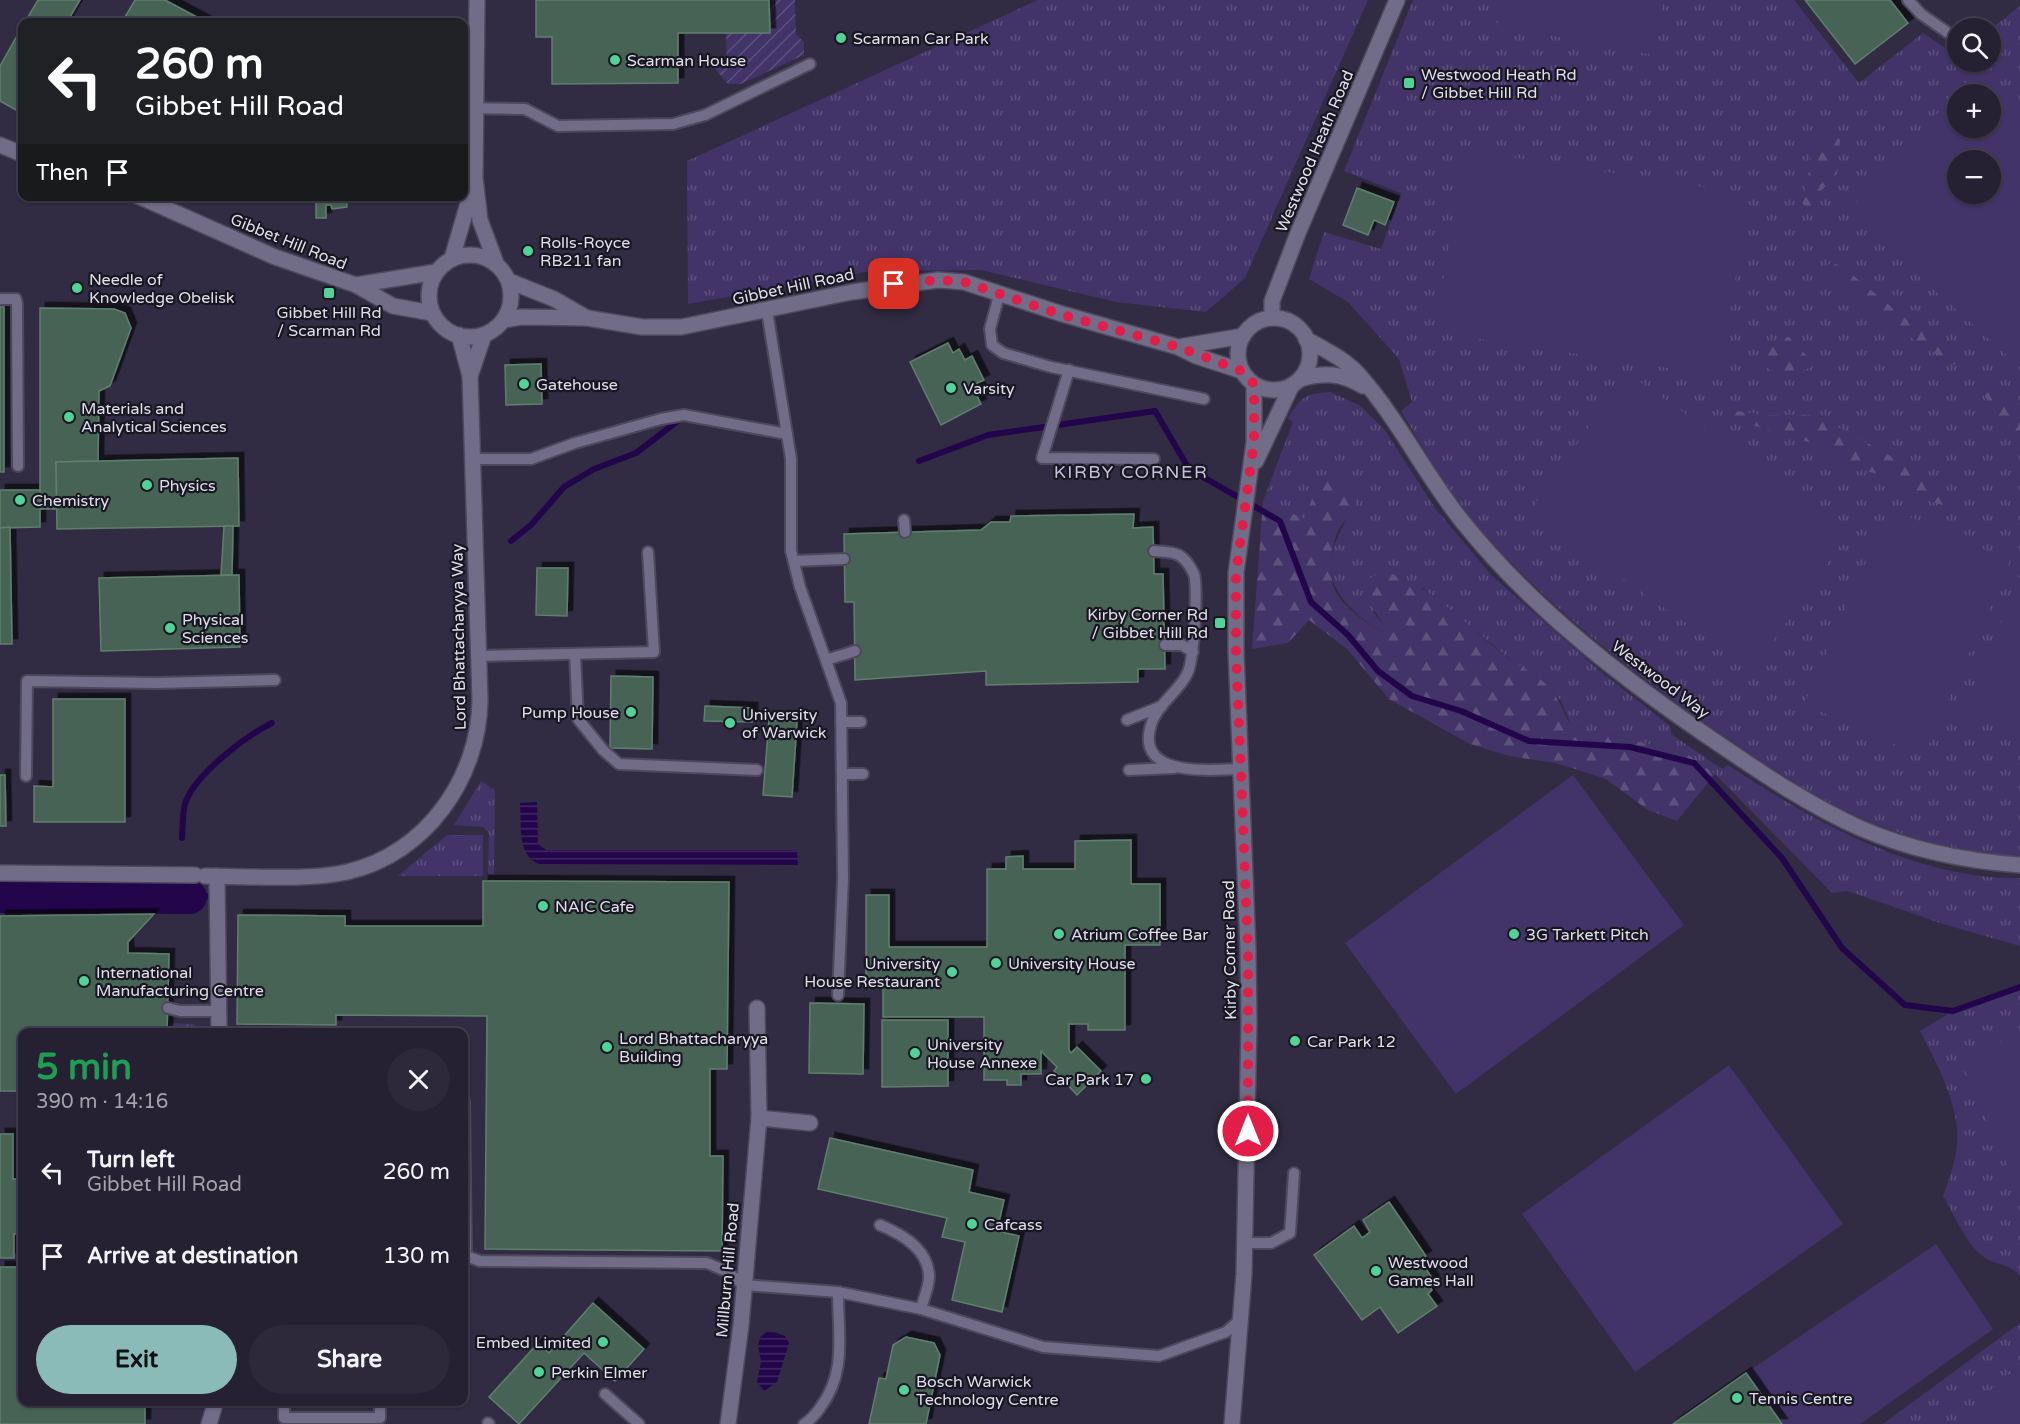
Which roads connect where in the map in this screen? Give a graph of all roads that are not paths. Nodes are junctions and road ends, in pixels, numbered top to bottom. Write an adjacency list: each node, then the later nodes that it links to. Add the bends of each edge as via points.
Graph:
1 (477, 0): 6 (street)
2 (1397, 0): 23 (street, Westwood Heath Road, via 1298,233 1272,302)
3 (1908, 0): 4 (lane)
4 (1947, 32)
5 (810, 64): 6 (lane, via 705,115 673,124 558,126 525,109)
6 (470, 108): 11 (street)
7 (0, 138): 9 (street)
8 (0, 145): 10 (street)
9 (18, 145)
10 (18, 152)
11 (475, 178): 13 (street); 14 (street, via 480,220)
12 (147, 201): 17 (street, Gibbet Hill Road, via 275,257)
13 (452, 258): 14 (street, via 473,254); 15 (street)
14 (496, 263): 16 (street)
15 (435, 272): 17 (street, Gibbet Hill Road); 21 (street, via 429,295)
16 (509, 281): 22 (street, Gibbet Hill Road, via 554,299); 24 (street, via 512,299)
17 (356, 285): 21 (street, Gibbet Hill Road, via 393,306)
18 (999, 294): 20 (street, Gibbet Hill Road, via 964,282 915,281); 29 (street, Gibbet Hill Road); 30 (lane, via 990,329 992,345 1012,356)
19 (0, 299): 40 (lane, via 16,299 17,304)
20 (767, 311): 22 (street, Gibbet Hill Road, via 681,327 642,327); 37 (lane)
21 (432, 313): 26 (street, via 441,325)
22 (587, 318): 24 (street, Gibbet Hill Road)
23 (1272, 318): 27 (street, via 1251,327); 28 (street, via 1295,325)
24 (504, 320): 25 (street)
25 (484, 335): 26 (street); 32 (street, Lord Bhattacharyya Way)
26 (459, 336): 32 (street, Lord Bhattacharyya Way)
27 (1243, 336): 29 (street, Gibbet Hill Road); 31 (street, via 1238,349)
28 (1306, 339): 33 (street, via 1310,359); 35 (street, Westwood Way, via 1343,360)
29 (1178, 347): 31 (street, Gibbet Hill Road)
30 (1069, 370): 36 (lane); 39 (lane, via 1042,458)
31 (1242, 371): 34 (street)
32 (471, 376): 38 (street, Lord Bhattacharyya Way)
33 (1295, 383): 34 (street, via 1280,390 1266,390); 35 (street, via 1320,373 1335,374); 41 (street, Kirby Corner Road)
34 (1254, 384): 41 (street, Kirby Corner Road)
35 (1371, 390): 66 (street, Westwood Way, via 1426,472 1492,556 1561,623 1677,715 1788,790 1862,829 1940,854)
36 (1204, 399)
37 (787, 434): 38 (lane, via 684,415 596,437 531,459); 47 (lane)
38 (473, 459): 52 (street, Lord Bhattacharyya Way)
39 (1154, 459)
40 (18, 466)
41 (1250, 479): 60 (street, Kirby Corner Road, via 1236,573)
42 (904, 520): 43 (lane)
43 (905, 532)
44 (1154, 551): 50 (lane, via 1173,552 1185,559 1194,575)
45 (648, 552): 51 (lane, via 654,652)
46 (844, 559): 47 (lane)
47 (794, 561): 53 (lane)
48 (1165, 645): 50 (lane, via 1182,645)
49 (855, 651): 53 (lane)
50 (1193, 652): 55 (lane, via 1187,675)
51 (575, 654): 52 (lane); 61 (lane, via 578,719 619,764)
52 (479, 656): 68 (street, Lord Bhattacharyya Way, via 480,720 471,760 449,800 422,832 389,857 346,872 325,876)
53 (826, 660): 57 (lane, via 841,703)
54 (275, 680): 65 (lane, via 27,681)
55 (1162, 706): 56 (lane); 59 (lane, via 1152,722 1149,741 1157,758)
56 (1127, 720)
57 (841, 722): 58 (lane); 63 (lane)
58 (861, 722)
59 (1174, 768): 60 (lane); 62 (lane)
60 (1240, 769): 78 (street, Kirby Corner Road, via 1248,949)
61 (757, 770)
62 (1129, 770)
63 (842, 774): 64 (lane); 69 (lane)
64 (863, 774)
65 (26, 776)
66 (2020, 865)
67 (0, 873): 68 (street, Lord Bhattacharyya Way)
68 (206, 876): 72 (street)
69 (838, 995)
70 (168, 1008): 72 (lane)
71 (757, 1008): 74 (street, Millburn Hill Road)
72 (218, 1011): 73 (street)
73 (219, 1028)
74 (759, 1118): 75 (street); 80 (street, Millburn Hill Road)
75 (810, 1123)
76 (1294, 1173): 78 (lane, via 1290,1233 1271,1243)
77 (880, 1225): 82 (lane, via 923,1254 929,1277)
78 (1246, 1242): 83 (street, Kirby Corner Road)
79 (468, 1257): 80 (lane, via 480,1261 707,1263)
80 (744, 1285): 81 (lane); 90 (street, Millburn Hill Road)
81 (838, 1292): 82 (lane); 91 (lane, via 839,1366 833,1391)
82 (921, 1309): 83 (lane, via 1043,1347 1159,1356 1226,1332)
83 (1241, 1319): 92 (street, Kirby Corner Road)
84 (605, 1394): 89 (lane)
85 (215, 1406): 88 (street)
86 (284, 1406): 87 (lane, via 284,1418 328,1419 380,1418)
87 (380, 1406)
88 (210, 1424)
89 (639, 1424)
90 (728, 1424)
91 (804, 1424)
92 (1232, 1424)

